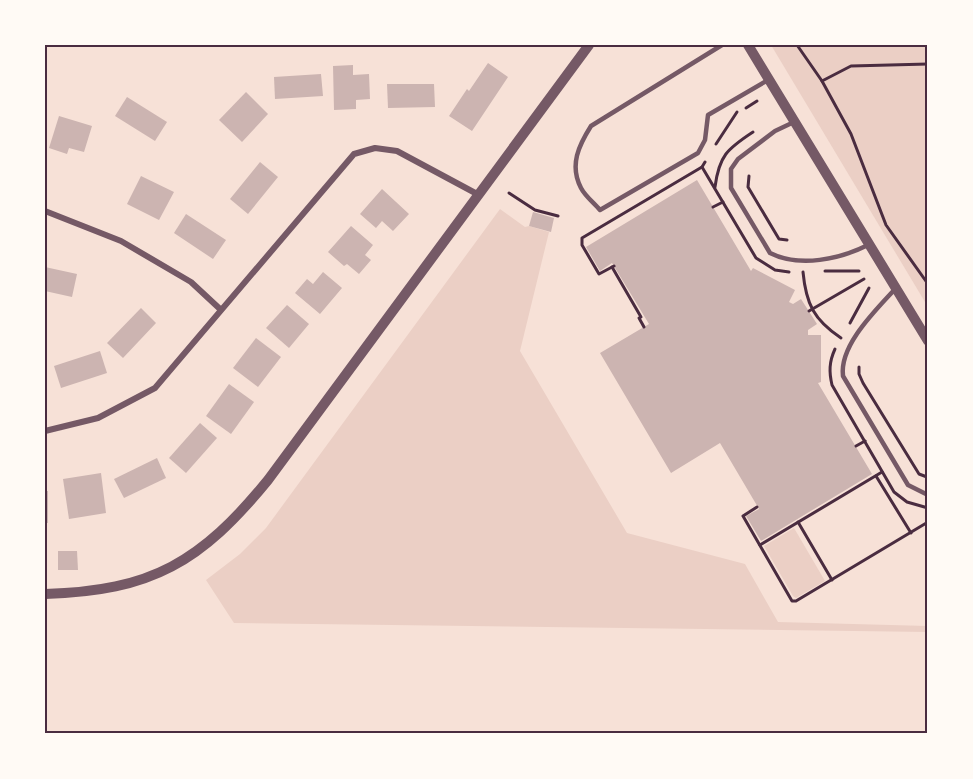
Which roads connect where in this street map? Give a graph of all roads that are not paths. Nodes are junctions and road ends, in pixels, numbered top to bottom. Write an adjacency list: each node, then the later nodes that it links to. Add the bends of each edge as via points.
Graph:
1 (589, 45): 6 (street)
2 (722, 45): 4 (lane, via 591,126 579,146 576,161 581,188 600,210 698,153 705,140 708,115)
3 (748, 45): 4 (street)
4 (769, 80): 5 (street)
5 (794, 122): 8 (street); 8 (lane, via 738,159 731,169 731,188 771,253 782,259 830,258)
6 (479, 195): 10 (street, via 398,151 375,148 354,154); 14 (street, via 268,480 212,541 152,577 78,593)
7 (45, 211): 10 (street, via 121,241 191,282)
8 (869, 244): 9 (street)
9 (896, 288): 11 (street); 13 (lane, via 860,329 842,368 847,384 908,485)
10 (220, 309): 12 (street, via 155,388 98,418)
11 (928, 341)
12 (45, 431)
13 (928, 495)
14 (45, 594)

